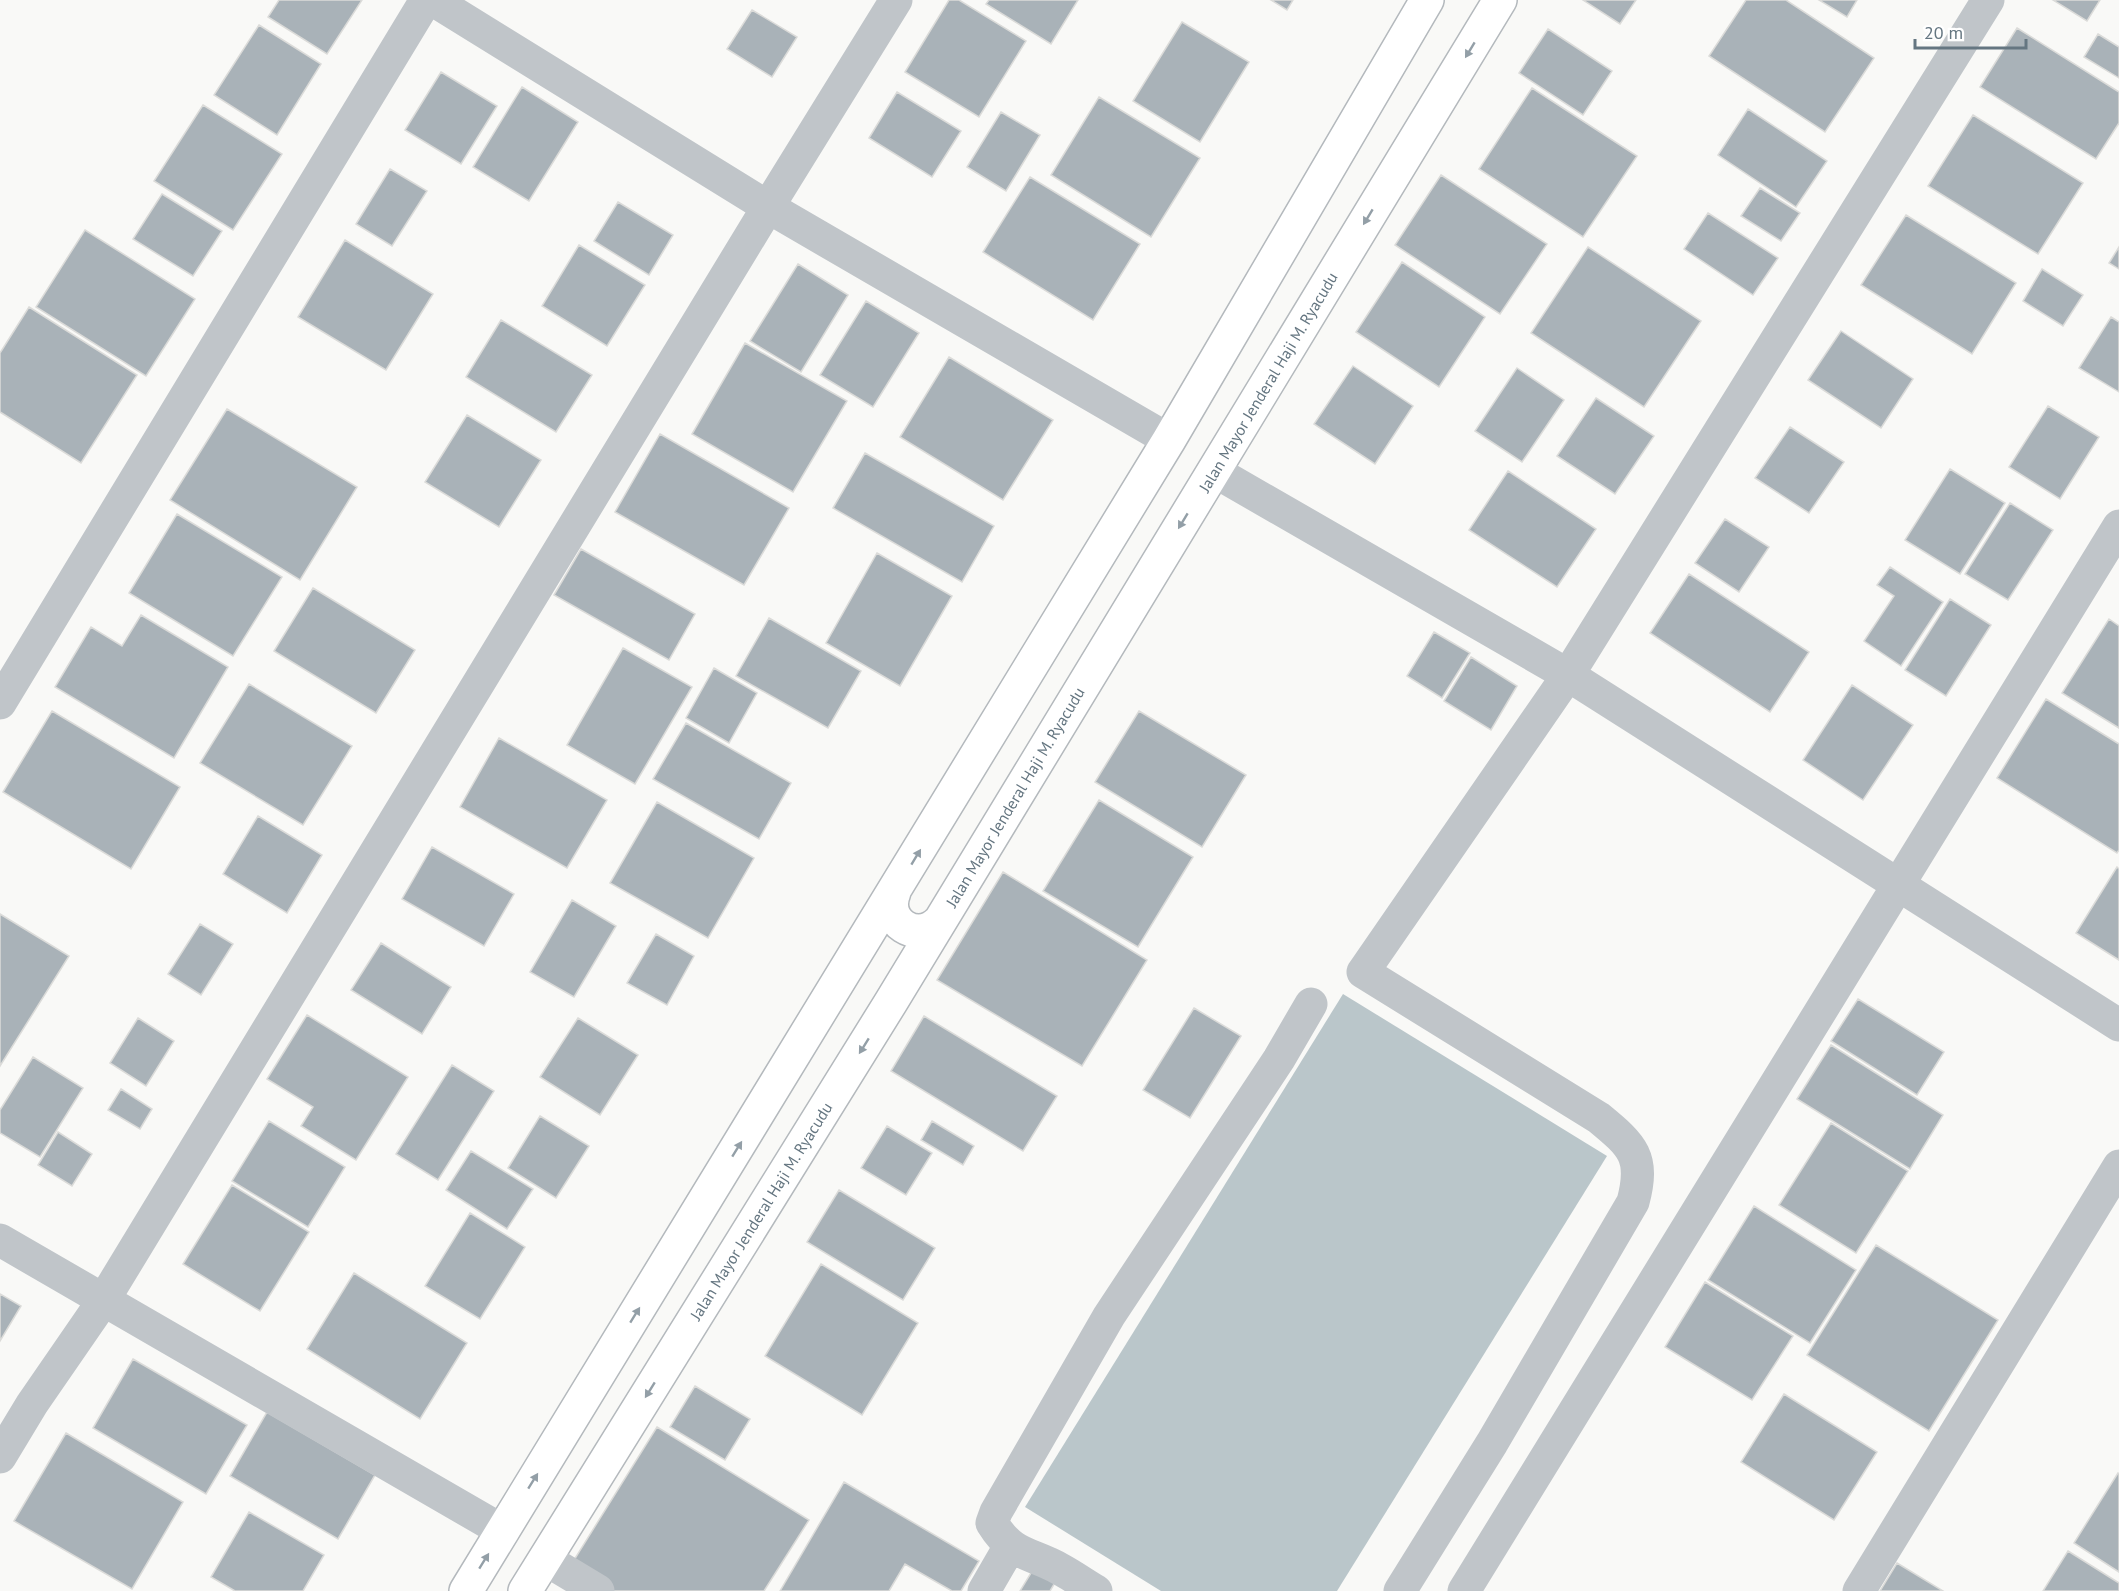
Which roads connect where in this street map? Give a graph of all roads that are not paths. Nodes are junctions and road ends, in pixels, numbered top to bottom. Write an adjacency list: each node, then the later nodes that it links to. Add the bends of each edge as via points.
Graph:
1 (426, 0): 12 (street)
2 (433, 0): 7 (street)
3 (896, 0): 7 (street)
4 (1427, 0): 8 (main road)
5 (1500, 0): 9 (main road, Jalan Mayor Jenderal Haji M. Ryacudu, one-way to 9)
6 (1988, 0): 11 (street)
7 (768, 207): 8 (street); 22 (street)
8 (1169, 440): 14 (main road, one-way to 8)
9 (1214, 471): 11 (street); 15 (main road, Jalan Mayor Jenderal Haji M. Ryacudu, one-way to 15)
10 (2119, 526): 13 (street)
11 (1568, 675): 13 (street); 32 (street, via 1362,972 1599,1118 1634,1153 1639,1181 1633,1202)
12 (0, 703)
13 (1897, 884): 19 (street); 33 (street)
14 (894, 892): 15 (main road, via 892,910 902,926 923,932); 16 (main road)
15 (939, 922): 17 (main road, Jalan Mayor Jenderal Haji M. Ryacudu)
16 (845, 972): 17 (main road, via 866,963 883,969 892,984); 24 (main road, one-way to 16)
17 (891, 1002): 26 (main road, Jalan Mayor Jenderal Haji M. Ryacudu, one-way to 26)
18 (1311, 1004): 25 (street, via 1109,1316 996,1512 992,1523)
19 (2119, 1025)
20 (2119, 1166): 34 (street)
21 (0, 1240): 22 (street)
22 (104, 1301): 23 (street); 24 (street)
23 (0, 1457)
24 (502, 1531): 27 (main road, one-way to 24)
25 (1010, 1546): 30 (street); 31 (street)
26 (545, 1559): 28 (main road, Jalan Mayor Jenderal Haji M. Ryacudu); 29 (street)
27 (466, 1591)
28 (525, 1591)
29 (598, 1591)
30 (984, 1591)
31 (1096, 1591)
32 (1400, 1591)
33 (1464, 1591)
34 (1859, 1591)

